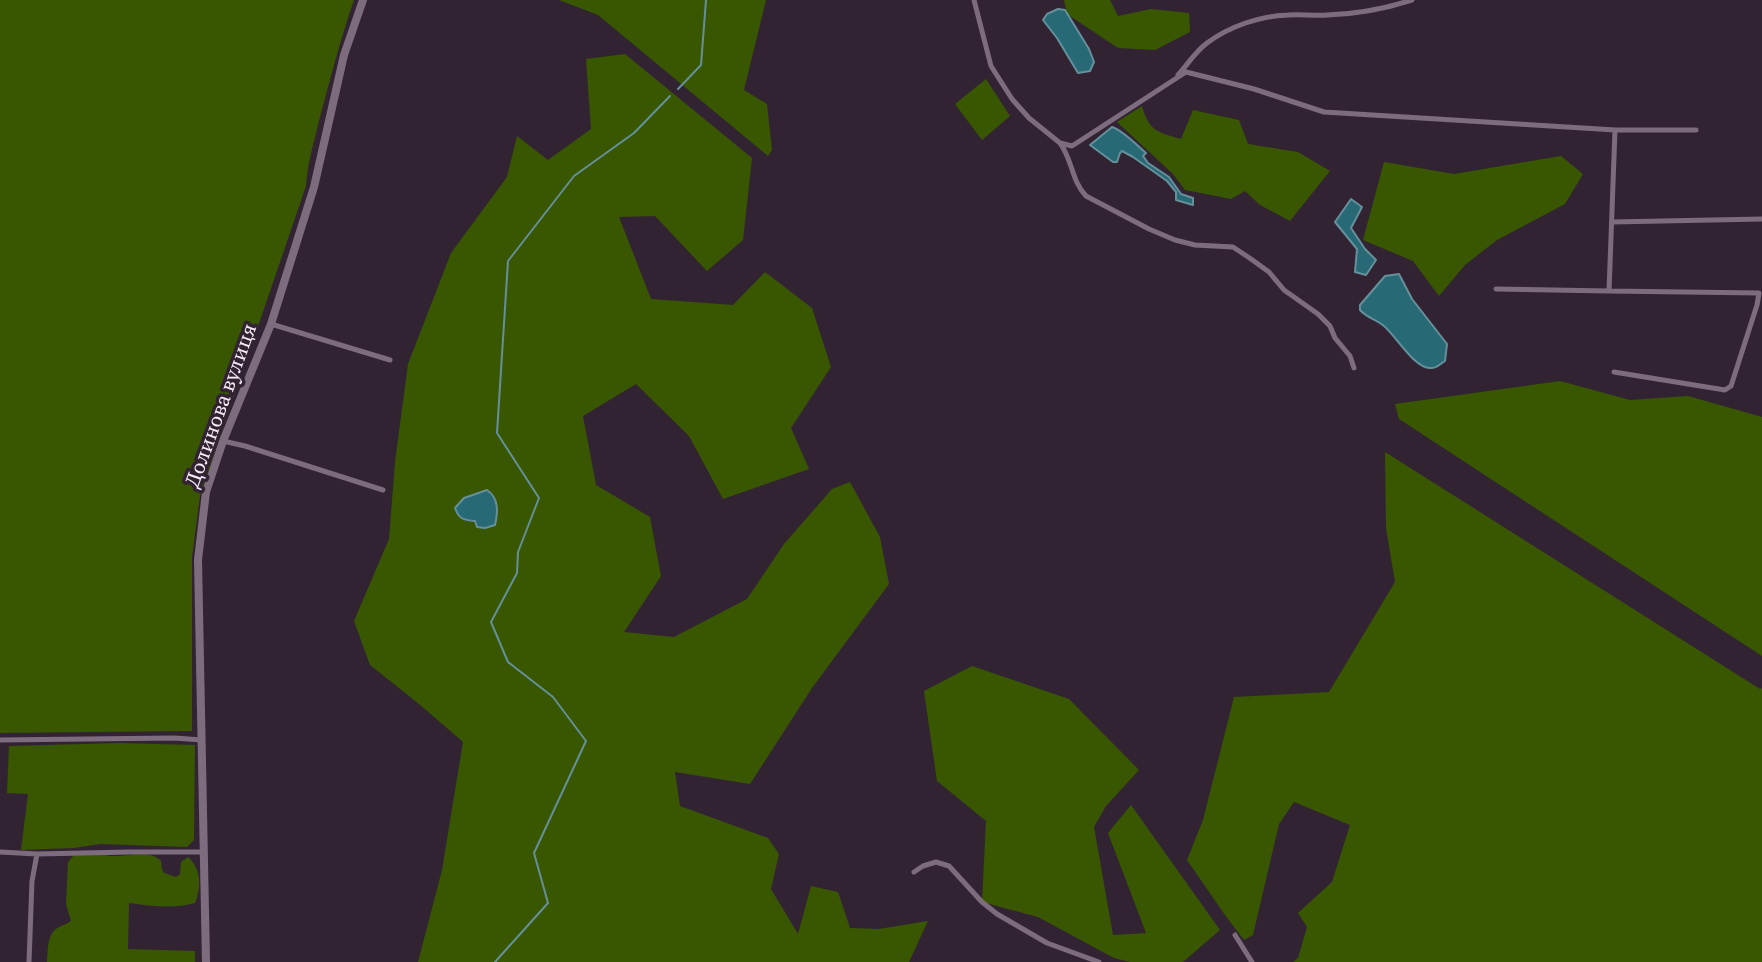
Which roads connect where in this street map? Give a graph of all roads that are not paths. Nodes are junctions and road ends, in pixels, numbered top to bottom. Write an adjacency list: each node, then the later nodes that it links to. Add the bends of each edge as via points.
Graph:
1 (363, 0): 12 (street, Долинова вулиця, via 344,55 314,187)
2 (974, 0): 7 (street, via 991,65 1029,118)
3 (1412, 0): 4 (street, via 1349,14 1258,18 1207,43)
4 (1176, 78): 6 (street, via 1186,72 1331,113); 7 (street, via 1072,146)
5 (1696, 130): 6 (street)
6 (1615, 131): 9 (street)
7 (1060, 143): 14 (street, via 1086,196 1175,240 1233,247 1318,314)
8 (1762, 219): 9 (street)
9 (1612, 222): 11 (street)
10 (1496, 289): 11 (street)
11 (1609, 291): 15 (street, via 1759,293 1731,387 1725,390)
12 (271, 324): 13 (street); 16 (street, Долинова вулиця)
13 (390, 360)
14 (1354, 368)
15 (1614, 372)
16 (223, 441): 17 (street); 19 (street, Долинова вулиця, via 206,492 198,560)
17 (383, 490)
18 (0, 740): 19 (street)
19 (202, 740): 21 (street, Долинова вулиця)
20 (0, 852): 22 (street)
21 (204, 852): 22 (street); 26 (street, Долинова вулиця)
22 (37, 854): 25 (street)
23 (914, 872): 27 (street, via 936,862 949,866 997,914 1047,943)
24 (1235, 935): 28 (street)
25 (29, 962)
26 (206, 962)
27 (1099, 962)
28 (1252, 962)

